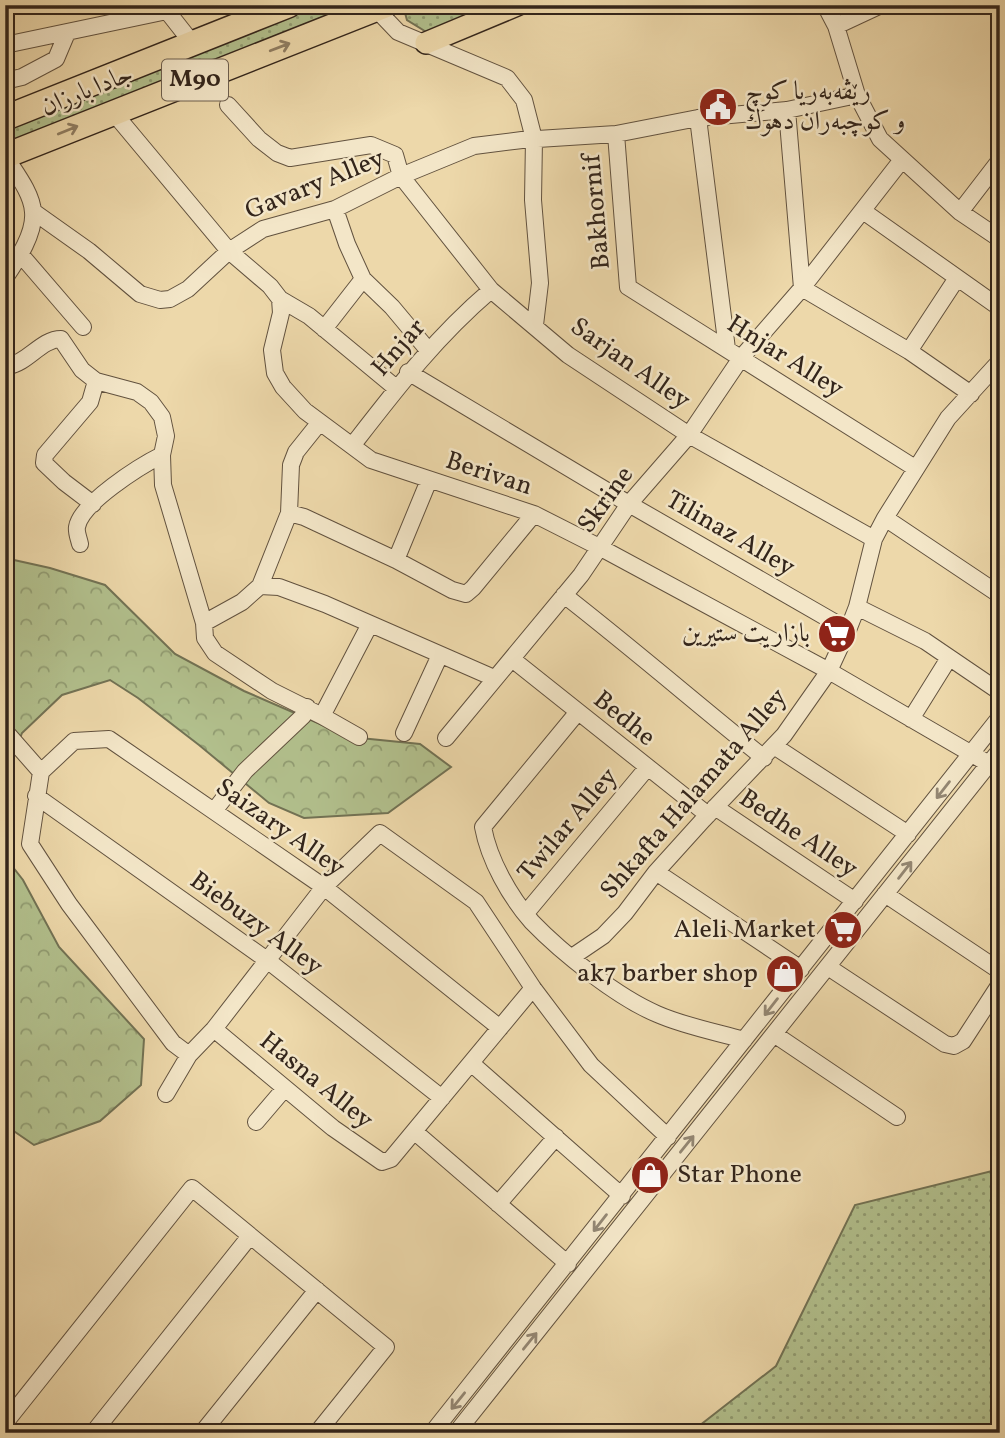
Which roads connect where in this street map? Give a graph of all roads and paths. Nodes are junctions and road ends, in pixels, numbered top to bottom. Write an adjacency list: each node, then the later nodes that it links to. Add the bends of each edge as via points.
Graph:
1 (289, 5): 10 (highway, جادا بارزان / M90)
2 (517, 5): 9 (main road)
3 (825, 5): 7 (street)
4 (881, 5): 7 (street)
5 (381, 7): 9 (street, via 398,32); 16 (highway, جادا بارزان / M90, one-way to 5)
6 (172, 8): 8 (street); 10 (street)
7 (835, 26): 13 (street)
8 (67, 33): 11 (street); 12 (street, via 56,59)
9 (425, 43): 20 (street, via 507,78 524,100)
10 (193, 44): 17 (highway, جادا بارزان / M90)
11 (5, 45)
12 (5, 81)
13 (857, 95): 15 (street, Gavary Alley); 23 (street, via 880,139)
14 (228, 105): 24 (street, Sarjan Alley, via 277,153 290,158 371,145 395,155)
15 (787, 110): 18 (street, Gavary Alley); 36 (street)
16 (113, 112): 21 (highway, جادا بارزان / M90, one-way to 16); 30 (street)
17 (5, 118)
18 (698, 118): 19 (street, Gavary Alley); 45 (street)
19 (616, 134): 20 (street, Gavary Alley); 35 (street, Bakhornif)
20 (534, 139): 24 (street, Gavary Alley, via 474,146); 40 (street, via 533,200 540,283)
21 (5, 156): 27 (street)
22 (1000, 160): 28 (street)
23 (901, 161): 26 (street, Skrine); 28 (street)
24 (401, 176): 25 (street, Gavary Alley); 37 (street, Sarjan Alley)
25 (335, 209): 30 (street, Gavary Alley, via 264,229); 34 (street)
26 (863, 211): 33 (street); 36 (street, Skrine)
27 (34, 212): 30 (street, Gavary Alley, via 140,293 160,300 180,295); 31 (street)
28 (960, 212): 29 (street)
29 (1000, 239)
30 (229, 251): 38 (street)
31 (21, 255): 32 (street); 41 (street)
32 (5, 278)
33 (957, 278): 39 (street); 44 (street)
34 (363, 279): 42 (street); 43 (street)
35 (628, 287): 45 (street, Hnjar Alley)
36 (802, 289): 44 (street); 45 (street, Skrine)
37 (491, 290): 40 (street, Sarjan Alley); 43 (street, Hnjar)
38 (280, 299): 42 (street); 52 (street, Berivan, via 272,350 275,373 283,387)
39 (1000, 308)
40 (535, 324): 53 (street, Sarjan Alley, via 568,355)
41 (83, 327)
42 (324, 329): 50 (street)
43 (428, 350): 48 (street, Hnjar)
44 (909, 351): 51 (street)
45 (734, 354): 53 (street, Skrine); 56 (street, Hnjar Alley)
46 (1000, 361): 51 (street, Shkafta Halamata Alley)
47 (5, 363): 49 (street, via 17,365 53,339 61,339 82,370)
48 (408, 372): 50 (street, Hnjar); 59 (street, Tilinaz Alley)
49 (96, 381): 55 (street, via 151,402 162,417 166,436); 58 (street, via 90,402 45,455 44,463)
50 (396, 388): 54 (street, Hnjar)
51 (971, 394): 56 (street, Shkafta Halamata Alley, via 948,418)
52 (320, 422): 54 (street, Berivan); 60 (street, via 291,465)
53 (689, 435): 59 (street, Skrine); 63 (street, Sarjan Alley)
54 (352, 446): 57 (street, Berivan, via 371,460)
55 (162, 455): 58 (street, via 138,467); 71 (street, via 163,485)
56 (915, 468): 62 (street, Shkafta Halamata Alley)
57 (429, 480): 61 (street, Berivan); 66 (street)
58 (93, 503): 64 (street, via 77,528)
59 (628, 504): 65 (street, Skrine); 73 (street, Tilinaz Alley)
60 (289, 513): 66 (street); 67 (street)
61 (534, 514): 65 (street, Berivan); 66 (street, via 466,594)
62 (885, 519): 63 (street, Shkafta Halamata Alley); 69 (street)
63 (874, 539): 70 (street, Shkafta Halamata Alley)
64 (79, 544)
65 (601, 548): 68 (street, Skrine); 77 (street, Berivan)
66 (396, 560)
67 (260, 586): 71 (street); 72 (street, via 279,587)
68 (564, 595): 76 (street, Skrine); 90 (street, via 682,692)
69 (1000, 595)
70 (857, 607): 73 (street, Shkafta Halamata Alley); 75 (street)
71 (204, 623): 80 (street, via 205,638 215,653 272,691)
72 (370, 624): 74 (street); 82 (street)
73 (848, 629): 77 (street, Shkafta Halamata Alley)
74 (440, 655): 78 (street); 86 (street)
75 (949, 658): 79 (street); 84 (street)
76 (512, 659): 78 (street, Skrine); 81 (street, Bedhe)
77 (829, 671): 84 (street, Berivan); 90 (street, Shkafta Halamata Alley)
78 (494, 678): 88 (street, Skrine)
79 (1000, 692)
80 (307, 706): 82 (street); 96 (street, via 303,716 245,771)
81 (577, 713): 93 (street, Bedhe); 103 (street, via 483,827 496,866)
82 (322, 716): 87 (street)
83 (1000, 717): 91 (street)
84 (911, 719): 91 (street, Berivan)
85 (5, 731): 94 (street)
86 (404, 733)
87 (359, 737)
88 (446, 738)
89 (1000, 750): 92 (street)
90 (769, 752): 97 (street, Shkafta Halamata Alley); 98 (street)
91 (972, 753): 92 (street, Berivan); 98 (street, one-way to 98)
92 (989, 764): 101 (street, one-way to 92)
93 (647, 768): 97 (street, Bedhe); 103 (street, Twilar Alley)
94 (41, 772): 95 (street); 96 (street, Saizary Alley, via 74,741 109,739)
95 (36, 796): 105 (street, Biebuzy Alley); 116 (street, via 30,844 173,1043)
96 (214, 811): 100 (street, Saizary Alley)
97 (711, 811): 99 (street, Shkafta Halamata Alley); 102 (street, Bedhe Alley)
98 (908, 834): 102 (street)
99 (656, 873): 104 (street, Shkafta Halamata Alley, via 603,936); 107 (street)
100 (324, 887): 105 (street); 110 (street, via 380,833 476,902); 112 (street, Saizary Alley)
101 (886, 894): 106 (street); 108 (street, Bedhe Alley)
102 (855, 901): 107 (street)
103 (526, 913): 104 (street)
104 (572, 957): 115 (street, via 657,1014)
105 (267, 960): 113 (street); 120 (street, Biebuzy Alley)
106 (828, 967): 111 (street, via 945,1044 954,1046 962,1041); 114 (street)
107 (800, 969): 115 (street, one-way to 115)
108 (1000, 971)
109 (1000, 984): 111 (street)
110 (533, 988): 112 (street); 125 (street, via 592,1065)
111 (992, 1011)
112 (500, 1028): 117 (street)
113 (214, 1029): 116 (street); 118 (street, Hasna Alley)
114 (774, 1034): 121 (street); 136 (street, one-way to 114)
115 (744, 1040): 125 (street)
116 (189, 1055): 119 (street)
117 (471, 1063): 120 (street); 124 (street)
118 (285, 1088): 122 (street); 123 (street, Hasna Alley, via 382,1162 391,1159)
119 (166, 1094)
120 (442, 1098): 123 (street)
121 (897, 1117)
122 (256, 1122)
123 (415, 1132): 127 (street)
124 (556, 1137): 126 (street); 127 (street)
125 (668, 1137): 126 (street)
126 (622, 1196): 129 (street, one-way to 129)
127 (498, 1204): 129 (street)
128 (250, 1236): 130 (street); 131 (street, via 192,1188); 132 (street)
129 (568, 1264): 135 (street, one-way to 135)
130 (317, 1290): 133 (street); 134 (street, via 386,1347)
131 (5, 1423)
132 (93, 1433)
133 (202, 1433)
134 (317, 1433)
135 (432, 1433)
136 (456, 1433)

